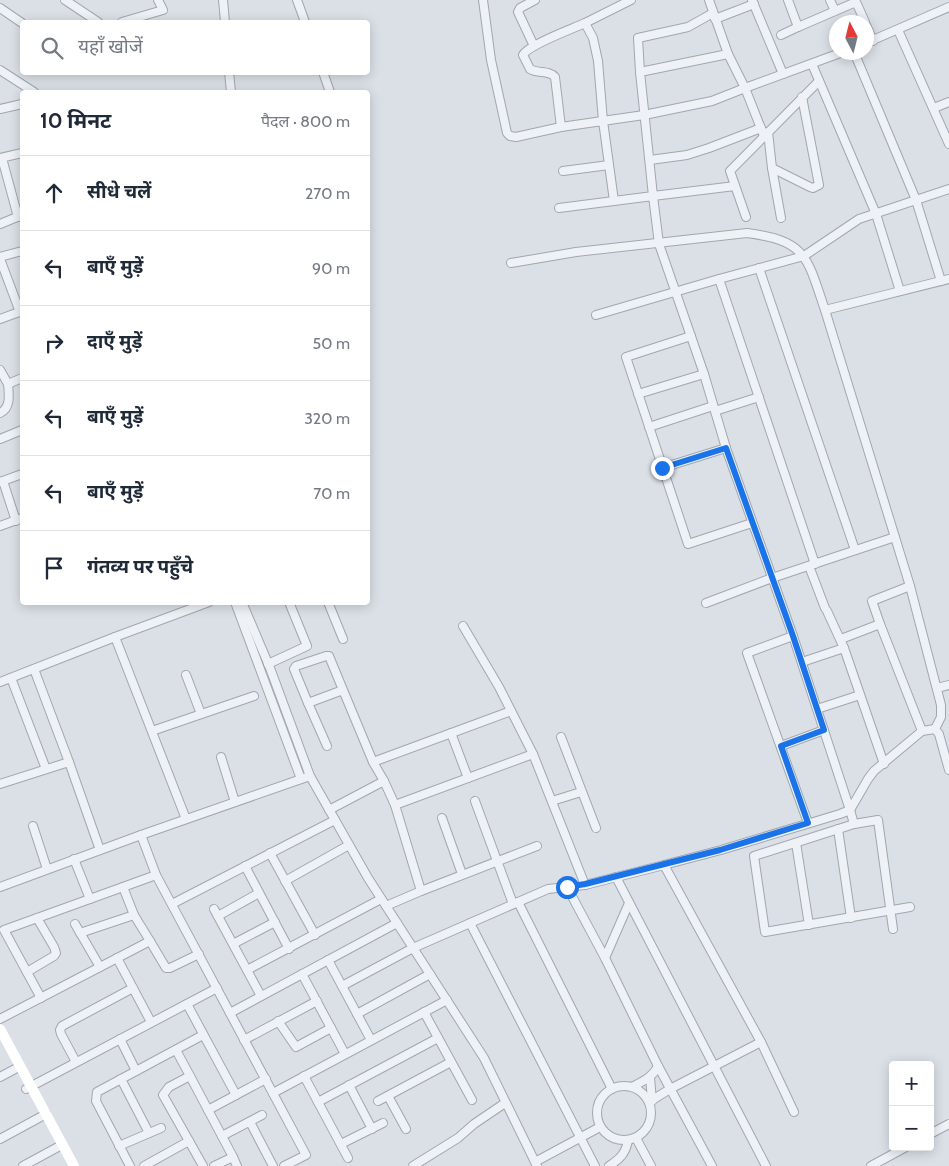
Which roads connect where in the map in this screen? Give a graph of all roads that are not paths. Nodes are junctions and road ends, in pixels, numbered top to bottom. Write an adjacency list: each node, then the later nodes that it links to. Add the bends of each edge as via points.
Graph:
1 (65, 0): 19 (street)
2 (158, 0): 20 (street, via 163,10)
3 (223, 0): 21 (street)
4 (297, 0): 22 (street)
5 (483, 0): 51 (street, via 490,60 507,134 516,137)
6 (535, 0): 29 (street, via 518,12)
7 (631, 0): 24 (street)
8 (709, 0): 18 (street)
9 (788, 0): 25 (street)
10 (830, 0): 16 (street)
11 (942, 0): 15 (street)
12 (858, 1): 16 (street); 17 (street)
13 (753, 2): 18 (street); 36 (street)
14 (0, 8): 23 (street)
15 (947, 8): 26 (street)
16 (835, 11): 25 (street)
17 (863, 15)
18 (714, 16): 30 (street); 35 (street, via 688,27 638,38)
19 (95, 20)
20 (129, 20)
21 (225, 20)
22 (304, 20)
23 (20, 22)
24 (585, 23): 29 (street); 50 (street, via 596,48)
25 (798, 28): 27 (street)
26 (898, 30): 28 (street); 47 (street)
27 (782, 35)
28 (874, 40)
29 (534, 46): 51 (street, via 524,52 523,57 530,70 551,73 555,77)
30 (728, 54): 35 (street); 40 (street)
31 (829, 57): 33 (street)
32 (857, 60): 63 (street)
33 (812, 64): 36 (street); 39 (street)
34 (0, 70): 41 (street)
35 (640, 72): 49 (street)
36 (783, 74): 40 (street)
37 (229, 75): 42 (street)
38 (324, 75): 43 (street)
39 (819, 80): 44 (street); 66 (street)
40 (745, 88): 49 (street, via 712,101); 52 (street)
41 (31, 90)
42 (231, 90)
43 (329, 90)
44 (802, 97): 52 (street); 58 (street, via 819,185 810,187)
45 (949, 102): 47 (street)
46 (20, 104): 48 (street)
47 (934, 108): 53 (street)
48 (0, 109)
49 (644, 115): 50 (street); 56 (street)
50 (603, 121): 51 (street); 57 (street)
51 (562, 127)
52 (764, 132): 56 (street, via 687,155); 58 (street); 60 (street, via 730,171)
53 (949, 144)
54 (20, 154): 55 (street)
55 (1, 158): 67 (street)
56 (650, 160): 62 (street)
57 (610, 165): 59 (street); 64 (street)
58 (772, 168): 69 (street)
59 (563, 171)
60 (735, 186): 62 (street); 68 (street)
61 (949, 189): 63 (street)
62 (653, 196): 64 (street); 71 (street)
63 (916, 200): 66 (street); 78 (street)
64 (614, 201): 65 (street)
65 (559, 208)
66 (876, 214): 73 (street, via 859,220); 79 (street)
67 (20, 216): 70 (street)
68 (746, 217)
69 (780, 218)
70 (0, 224)
71 (658, 244): 73 (street, via 747,233 785,242); 75 (street); 80 (street)
72 (20, 251): 74 (street)
73 (804, 256): 76 (street); 82 (street)
74 (0, 258): 81 (street)
75 (511, 262)
76 (759, 268): 77 (street); 106 (street)
77 (719, 278): 80 (street); 92 (street)
78 (945, 280): 79 (street)
79 (900, 291): 82 (street)
80 (675, 292): 84 (street); 86 (street)
81 (20, 309)
82 (825, 310): 105 (street)
83 (20, 312): 85 (street)
84 (596, 315)
85 (0, 319)
86 (691, 336): 88 (street); 91 (street, via 626,357)
87 (0, 370): 90 (street)
88 (704, 374): 91 (street); 93 (street)
89 (20, 379): 90 (street)
90 (8, 384): 94 (street, via 8,405)
91 (638, 394): 95 (street)
92 (759, 397): 93 (street); 107 (street)
93 (714, 409): 95 (street); 98 (street)
94 (0, 413)
95 (649, 427): 99 (street)
96 (20, 431): 97 (street)
97 (0, 439)
98 (726, 448): 99 (street); 103 (street)
99 (662, 468): 103 (street, via 688,544)
100 (20, 475): 101 (street)
101 (1, 482): 102 (street)
102 (19, 520): 104 (street)
103 (752, 523): 108 (street)
104 (0, 526)
105 (895, 537): 106 (street); 109 (street)
106 (855, 550): 107 (street)
107 (812, 565): 108 (street); 121 (street, via 826,609)
108 (772, 578): 110 (street); 118 (street)
109 (910, 586): 116 (street, via 872,601); 130 (street)
110 (706, 603)
111 (201, 605): 119 (street)
112 (236, 605): 156 (street)
113 (243, 605): 124 (street)
114 (290, 605): 124 (street, via 307,646)
115 (329, 605): 120 (street)
116 (880, 624): 121 (street); 141 (street)
117 (463, 626): 136 (street)
118 (793, 636): 123 (street); 145 (street, via 747,653)
119 (115, 637): 125 (street); 140 (street)
120 (343, 639)
121 (841, 639): 122 (street)
122 (844, 648): 123 (street); 132 (street)
123 (802, 662): 135 (street)
124 (268, 664): 154 (street)
125 (34, 670): 127 (street); 149 (street)
126 (186, 675): 137 (street)
127 (11, 678): 128 (street); 152 (street)
128 (0, 682)
129 (949, 685): 130 (street)
130 (937, 688): 138 (street, via 942,711)
131 (343, 690): 134 (street); 134 (street, via 329,656 296,666 294,669); 150 (street)
132 (860, 695): 135 (street); 151 (street)
133 (254, 696): 137 (street)
134 (308, 702): 144 (street)
135 (817, 709): 139 (street)
136 (512, 711): 142 (street); 147 (street)
137 (201, 714): 140 (street)
138 (935, 729): 141 (street); 146 (street)
139 (824, 730): 145 (street); 165 (street)
140 (152, 731): 167 (street)
141 (922, 731): 151 (street)
142 (451, 733): 150 (street); 155 (street)
143 (561, 737): 159 (street)
144 (327, 746)
145 (781, 746): 169 (street)
146 (946, 748): 153 (street)
147 (534, 754): 155 (street); 161 (street)
148 (221, 757): 162 (street)
149 (69, 762): 152 (street); 178 (street)
150 (373, 762): 157 (street)
151 (884, 764): 165 (street, via 868,779)
152 (46, 769): 158 (street)
153 (949, 770)
154 (310, 776): 156 (street); 164 (street)
155 (468, 778): 163 (street)
156 (301, 779): 162 (street)
157 (384, 781): 163 (street); 164 (street)
158 (0, 784)
159 (582, 792): 161 (street); 172 (street)
160 (475, 801): 181 (street)
161 (552, 801): 189 (street)
162 (235, 802): 167 (street)
163 (395, 806): 193 (street)
164 (329, 810): 168 (street)
165 (850, 810): 169 (street); 170 (street)
166 (442, 818): 185 (street)
167 (186, 819): 174 (street)
168 (335, 820): 176 (street); 179 (street)
169 (808, 823): 182 (street)
170 (854, 824): 173 (street); 201 (street, via 878,820)
171 (33, 826): 184 (street)
172 (596, 828)
173 (838, 829): 175 (street); 204 (street)
174 (141, 835): 178 (street); 186 (street)
175 (796, 843): 209 (street); 209 (street, via 754,856 765,932)
176 (349, 845): 188 (street); 197 (street)
177 (537, 846): 181 (street)
178 (100, 850): 180 (street)
179 (270, 854): 183 (street); 188 (street)
180 (74, 859): 184 (street); 195 (street)
181 (496, 862): 185 (street); 198 (street)
182 (664, 864): 187 (street); 249 (street)
183 (245, 866): 194 (street); 199 (street)
184 (47, 869): 190 (street)
185 (462, 874): 193 (street)
186 (156, 875): 191 (street); 199 (street)
187 (616, 877): 189 (street); 196 (street)
188 (286, 881): 213 (street)
189 (585, 884): 192 (street)
190 (0, 886)
191 (124, 887): 195 (street); 202 (street)
192 (567, 887): 198 (street, via 548,889); 220 (street)
193 (421, 891): 197 (street)
194 (259, 893): 205 (street); 215 (street, via 216,913)
195 (90, 898): 203 (street)
196 (629, 902): 220 (street); 255 (street)
197 (384, 903): 206 (street); 213 (street)
198 (516, 903): 207 (street); 267 (street)
199 (172, 904): 218 (street)
200 (910, 906): 201 (street)
201 (891, 911): 204 (street); 211 (street)
202 (134, 915): 212 (street); 214 (street)
203 (37, 918): 210 (street); 224 (street, via 56,954)
204 (851, 918): 209 (street)
205 (275, 922): 215 (street); 217 (street)
206 (397, 923): 216 (street); 221 (street)
207 (470, 923): 216 (street); 291 (street)
208 (75, 924): 212 (street)
209 (808, 925)
210 (3, 926): 224 (street)
211 (893, 930)
212 (80, 934): 222 (street)
213 (315, 935): 217 (street)
214 (150, 941): 218 (street, via 166,968); 219 (street)
215 (233, 944): 223 (street)
216 (413, 948): 226 (street); 227 (street)
217 (288, 949): 223 (street)
218 (199, 954): 229 (street)
219 (116, 958): 222 (street); 228 (street)
220 (605, 958): 254 (street)
221 (328, 960): 225 (street); 227 (street)
222 (100, 967): 231 (street)
223 (247, 970): 230 (street)
224 (27, 972): 231 (street)
225 (302, 974): 230 (street); 233 (street)
226 (430, 974): 232 (street); 237 (street)
227 (342, 986): 237 (street)
228 (133, 988): 240 (street); 252 (street, via 62,1026 61,1034)
229 (217, 988): 234 (street); 236 (street)
230 (261, 996): 236 (street)
231 (41, 998): 238 (street)
232 (447, 1000): 235 (street); 276 (street, via 484,1058)
233 (316, 1001): 239 (street); 241 (street)
234 (187, 1004): 240 (street); 243 (street)
235 (424, 1012): 244 (street); 247 (street)
236 (230, 1013): 246 (street)
237 (357, 1014): 247 (street)
238 (0, 1019)
239 (278, 1021): 241 (street, via 296,1047); 246 (street)
240 (151, 1022): 245 (street)
241 (331, 1028): 251 (street)
242 (0, 1029): 266 (street)
243 (203, 1035): 250 (street); 270 (street)
244 (438, 1038): 253 (street); 264 (street)
245 (120, 1039): 252 (street); 257 (street)
246 (244, 1040): 263 (street)
247 (371, 1040): 251 (street)
248 (0, 1042): 256 (street)
249 (761, 1042): 255 (street); 278 (street)
250 (176, 1050): 257 (street); 258 (street)
251 (345, 1054): 259 (street)
252 (76, 1062): 266 (street)
253 (451, 1062): 271 (street); 272 (street)
254 (658, 1066): 261 (street); 268 (street)
255 (715, 1067): 268 (street); 318 (street)
256 (15, 1069): 260 (street); 266 (street)
257 (136, 1071): 262 (street)
258 (190, 1076): 277 (street); 294 (street, via 169,1087 163,1095)
259 (304, 1076): 269 (street); 274 (street)
260 (0, 1077)
261 (650, 1077): 265 (street); 275 (street)
262 (122, 1079): 289 (street); 296 (street, via 96,1095)
263 (266, 1079): 269 (street); 270 (street)
264 (349, 1085): 274 (street); 286 (street)
265 (632, 1087): 267 (street); 275 (street)
266 (28, 1088): 280 (street)
267 (612, 1088): 284 (street, via 599,1102 596,1114)
268 (670, 1089): 275 (street); 317 (street)
269 (273, 1093): 312 (street, via 306,1155)
270 (236, 1095): 277 (street)
271 (388, 1096): 273 (street); 287 (street)
272 (472, 1100)
273 (378, 1101)
274 (318, 1102): 295 (street)
275 (651, 1102): 293 (street, via 650,1123)
276 (505, 1103): 301 (street); 313 (street)
277 (208, 1110): 290 (street)
278 (794, 1112)
279 (262, 1115): 281 (street)
280 (44, 1116): 292 (street); 297 (street); 305 (street)
281 (250, 1122): 290 (street); 311 (street)
282 (383, 1123): 286 (street)
283 (949, 1124): 288 (street)
284 (600, 1127): 291 (street); 293 (street, via 612,1138)
285 (161, 1128): 289 (street)
286 (372, 1129): 295 (street)
287 (406, 1129)
288 (934, 1132)
289 (149, 1133): 296 (street)
290 (222, 1136): 299 (street)
291 (580, 1138): 301 (street); 314 (street)
292 (0, 1139)
293 (632, 1139): 315 (street, via 622,1155); 316 (street)
294 (189, 1141): 307 (street); 308 (street)
295 (341, 1144): 300 (street)
296 (119, 1146): 306 (street)
297 (58, 1147): 302 (street); 304 (street)
298 (899, 1151): 303 (street)
299 (233, 1157): 309 (street); 310 (street)
300 (348, 1158)
301 (536, 1164)
302 (25, 1165)
303 (875, 1165)
304 (69, 1166)
305 (74, 1166)
306 (130, 1166)
307 (144, 1166)
308 (202, 1166)
309 (214, 1166)
310 (237, 1166)
311 (273, 1166)
312 (284, 1166)
313 (413, 1166)
314 (595, 1166)
315 (609, 1166)
316 (651, 1166)
317 (712, 1166)
318 (766, 1166)

